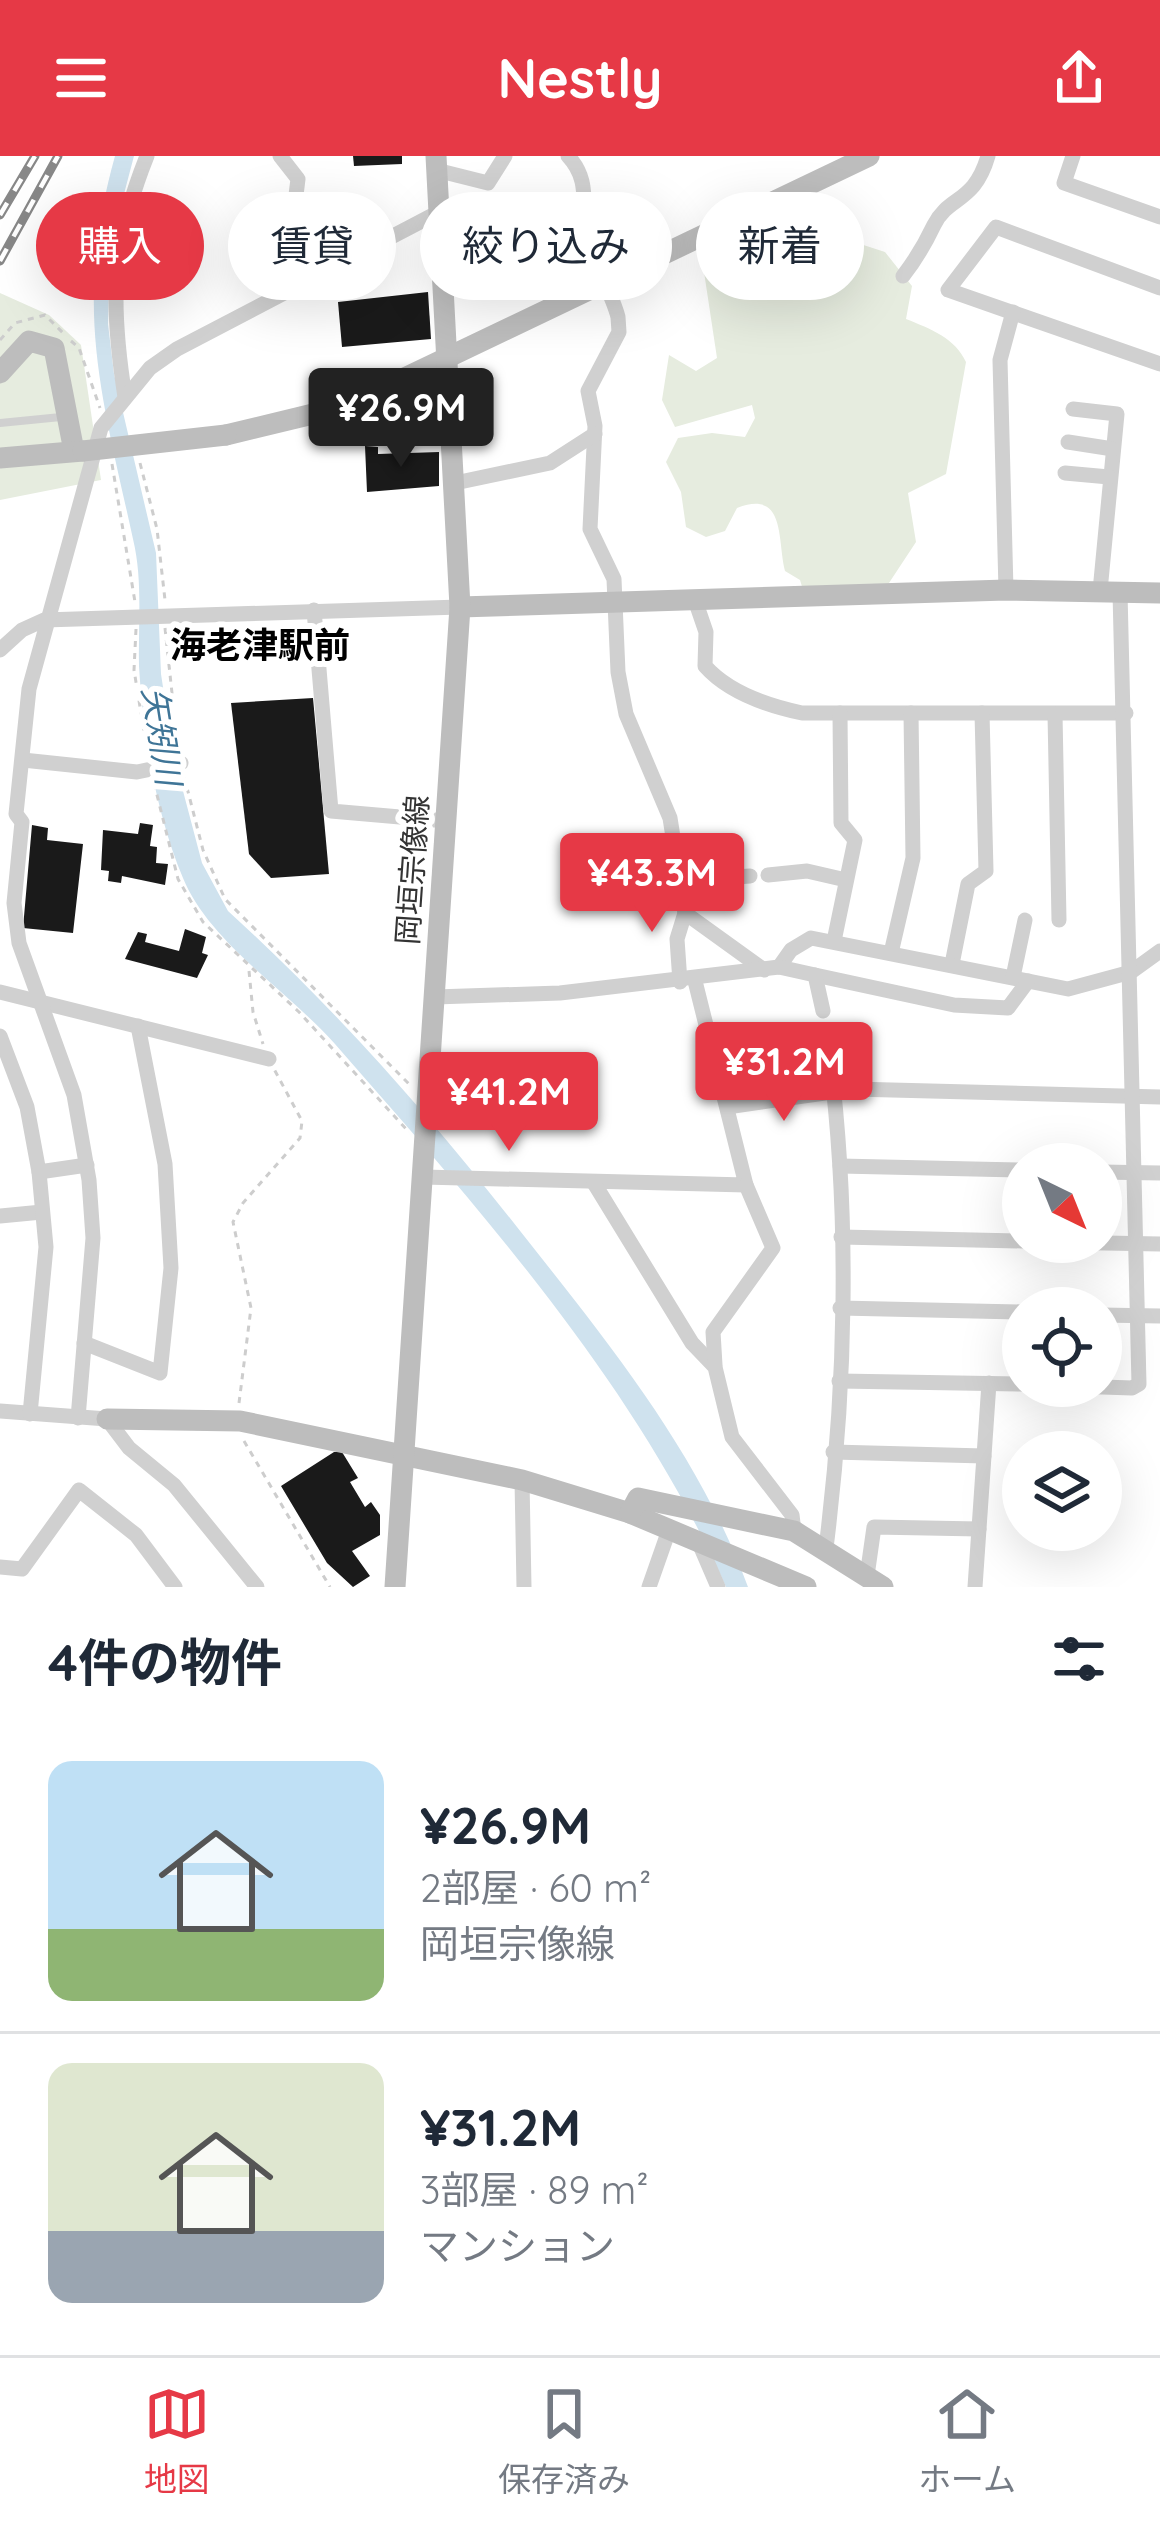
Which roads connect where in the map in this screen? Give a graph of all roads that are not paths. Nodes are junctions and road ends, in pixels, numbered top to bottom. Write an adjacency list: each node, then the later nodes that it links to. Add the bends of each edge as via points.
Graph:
1 (147, 156): 23 (street, via 115,254)
2 (280, 156): 9 (street, via 298,178)
3 (505, 156): 8 (street, via 488,183)
4 (568, 156): 10 (street)
5 (868, 156): 12 (main road)
6 (988, 156): 13 (street, via 980,184 934,222)
7 (1073, 156): 11 (street, via 1064,183)
8 (436, 163)
9 (296, 192)
10 (586, 192)
11 (1160, 218)
12 (672, 249)
13 (903, 276)
14 (1160, 288): 19 (street, via 996,227 948,290)
15 (269, 300): 23 (street, via 177,350)
16 (444, 300): 20 (main road, 岡垣宗像線)
17 (568, 300): 20 (main road)
18 (612, 300): 27 (street, via 619,332 588,391)
19 (1013, 312): 21 (street); 35 (street, via 1000,360)
20 (448, 358): 30 (main road, bridge, via 301,422); 34 (main road, 岡垣宗像線)
21 (1160, 364)
22 (0, 373): 25 (main road, via 29,341 47,343 59,356)
23 (124, 397): 42 (street, via 106,419)
24 (1073, 409): 29 (street, via 1117,414)
25 (69, 416): 26 (lane); 30 (main road)
26 (0, 423)
27 (595, 434): 34 (street, via 550,463); 39 (street, via 590,529)
28 (1068, 442): 29 (street)
29 (1113, 449): 33 (street)
30 (79, 451): 31 (main road)
31 (0, 458)
32 (1066, 473): 33 (street)
33 (1109, 477): 36 (street)
34 (455, 483): 40 (main road, 岡垣宗像線)
35 (1006, 590): 36 (main road); 38 (main road)
36 (1110, 591): 37 (main road); 49 (street)
37 (1160, 593)
38 (695, 600): 39 (main road); 46 (street, via 711,673 781,708)
39 (616, 602): 40 (main road); 56 (street, via 622,700 638,752 663,793)
40 (460, 607): 41 (street); 54 (main road, 岡垣宗像線)
41 (314, 610): 42 (street); 54 (street, via 331,811)
42 (44, 620): 44 (street); 51 (street)
43 (0, 624): 44 (street)
44 (22, 630): 45 (street)
45 (0, 650)
46 (840, 713): 47 (street); 55 (street, via 841,823 855,840)
47 (911, 713): 48 (street); 62 (street, via 914,857)
48 (982, 713): 50 (street); 63 (street, via 986,871 968,884)
49 (1126, 713): 50 (street); 65 (street)
50 (1054, 714): 59 (street)
51 (23, 760): 52 (street, via 152,770); 53 (street)
52 (181, 763)
53 (8, 813): 70 (street, via 22,822 14,903)
54 (446, 820): 71 (main road, 岡垣宗像線)
55 (846, 880): 56 (street, via 808,871); 60 (street)
56 (680, 881): 57 (street)
57 (686, 913): 64 (street); 68 (street, via 677,939)
58 (1025, 920): 67 (street)
59 (1059, 920)
60 (834, 941): 62 (street); 64 (street, via 806,940)
61 (1160, 951): 65 (street)
62 (891, 953): 63 (street)
63 (952, 964): 67 (street)
64 (771, 969): 66 (street); 68 (street)
65 (1131, 972): 67 (street, via 1068,989); 78 (street)
66 (815, 975): 67 (street, via 905,997 1008,1008); 72 (street)
67 (1020, 979)
68 (687, 982): 71 (street); 80 (street)
69 (0, 992): 70 (street)
70 (35, 998): 73 (street); 81 (street, via 74,1095)
71 (435, 998): 88 (main road, 岡垣宗像線)
72 (823, 1011)
73 (138, 1026): 75 (street); 103 (street, via 168,1206 160,1373)
74 (0, 1036): 84 (street, via 27,1107)
75 (268, 1059)
76 (830, 1059): 77 (street)
77 (834, 1091): 78 (street); 80 (street); 82 (street)
78 (1134, 1096): 79 (street); 86 (street)
79 (1160, 1097)
80 (727, 1107): 90 (street)
81 (87, 1166): 84 (street); 103 (street, via 93,1238)
82 (840, 1166): 83 (street); 93 (street)
83 (1002, 1170)
84 (39, 1172): 91 (street)
85 (1122, 1172): 86 (street)
86 (1136, 1172): 87 (street); 96 (street)
87 (1160, 1173)
88 (423, 1177): 89 (street); 114 (main road, 岡垣宗像線)
89 (594, 1183): 90 (street); 104 (street, via 692,1343)
90 (746, 1185): 104 (street, via 773,1249 712,1332)
91 (42, 1211): 92 (street); 110 (street, via 46,1247)
92 (0, 1216)
93 (841, 1237): 94 (street); 98 (street)
94 (1002, 1241)
95 (1122, 1244): 96 (street)
96 (1136, 1244): 97 (street); 101 (street)
97 (1160, 1244)
98 (840, 1308): 99 (street); 105 (street)
99 (1002, 1312)
100 (1122, 1316): 101 (street)
101 (1138, 1316): 102 (street); 108 (street, via 1139,1384)
102 (1160, 1316)
103 (84, 1342): 111 (street)
104 (716, 1367): 120 (street, via 732,1436 792,1516)
105 (838, 1381): 106 (street); 113 (street)
106 (989, 1383): 107 (street); 115 (street)
107 (1002, 1383)
108 (1122, 1388)
109 (0, 1411): 110 (street)
110 (30, 1414): 111 (street)
111 (78, 1418): 112 (street)
112 (107, 1419): 114 (main road, via 240,1421); 127 (street, via 174,1485)
113 (833, 1452): 115 (street); 122 (street)
114 (404, 1454): 116 (main road); 128 (main road, 岡垣宗像線)
115 (984, 1456): 118 (street)
116 (522, 1480): 117 (main road); 129 (street)
117 (630, 1513): 119 (main road); 120 (main road, via 638,1498)
118 (979, 1529): 124 (street, via 874,1527); 133 (street)
119 (669, 1530): 121 (main road); 130 (street)
120 (794, 1532): 122 (main road)
121 (702, 1544): 131 (street); 132 (main road)
122 (826, 1548): 124 (main road)
123 (0, 1568): 125 (street); 126 (street, via 22,1569 79,1490 136,1535)
124 (875, 1581)
125 (8, 1587)
126 (175, 1587)
127 (257, 1587)
128 (395, 1587)
129 (524, 1587)
130 (649, 1587)
131 (718, 1587)
132 (806, 1587)
133 (975, 1587)

